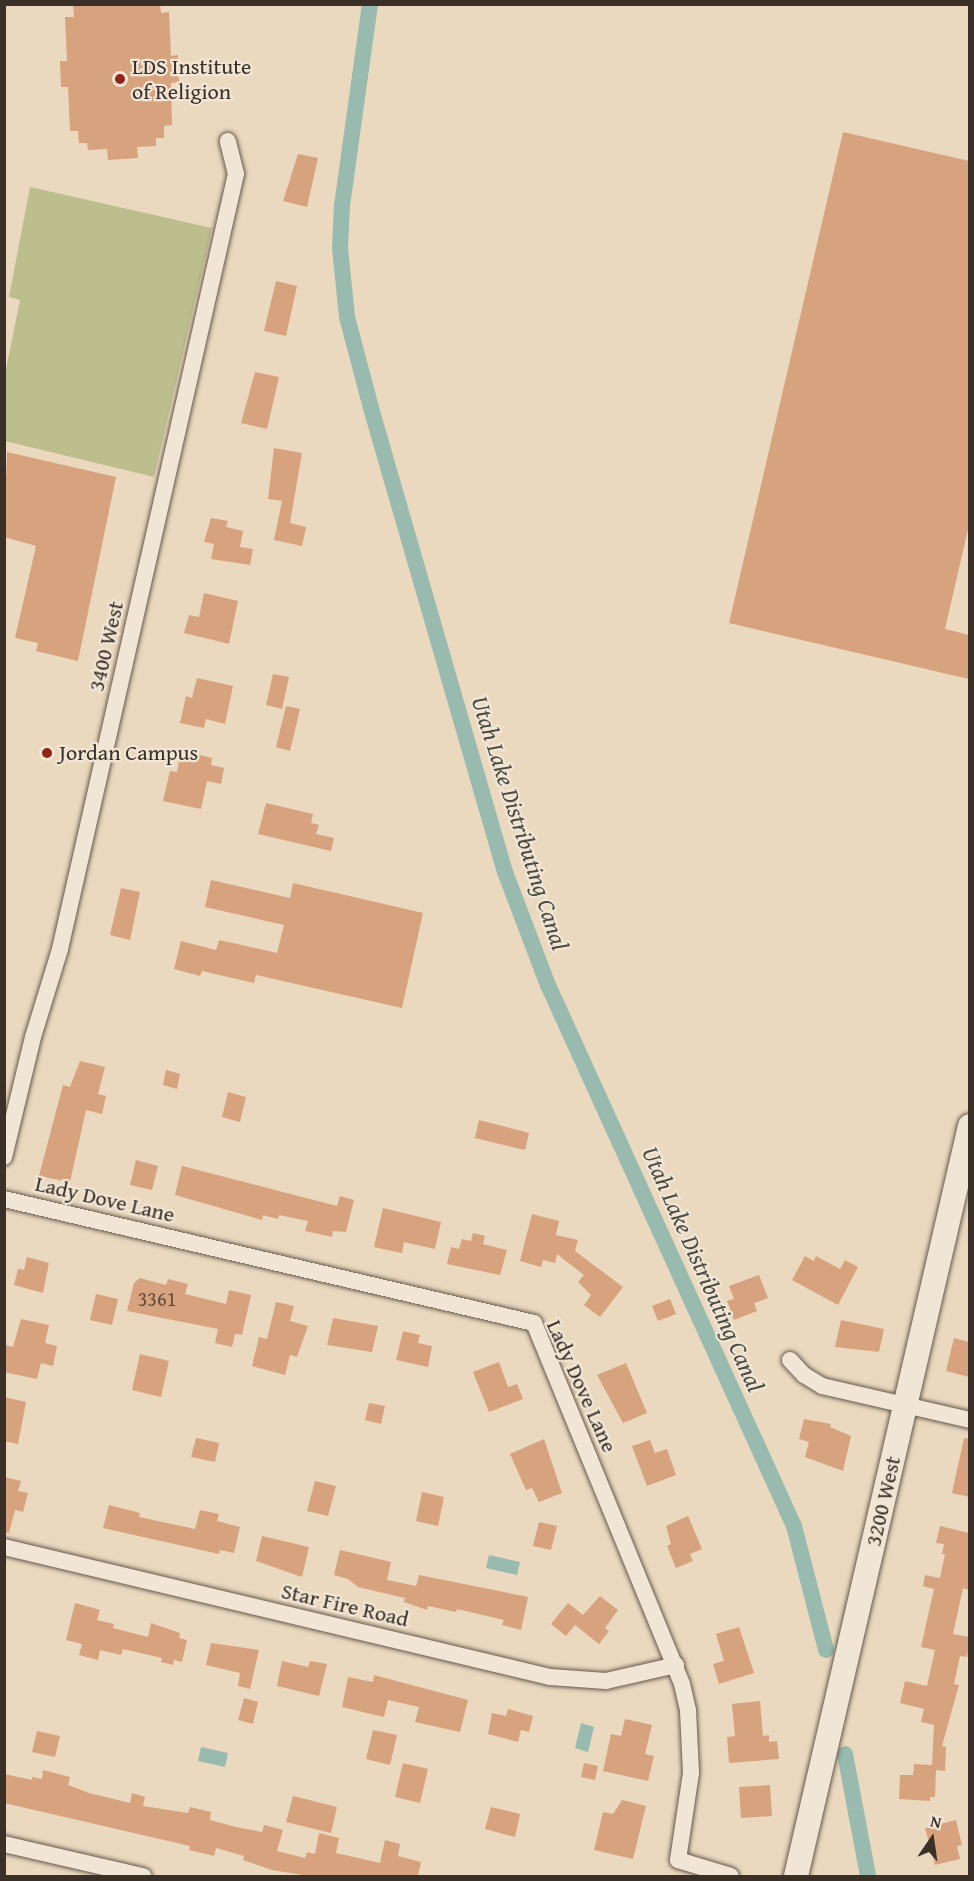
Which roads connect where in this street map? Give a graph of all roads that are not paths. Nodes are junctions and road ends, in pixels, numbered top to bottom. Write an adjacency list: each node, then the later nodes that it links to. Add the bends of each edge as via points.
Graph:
1 (228, 141): 3 (street, 3400 West, via 236,174 60,949 33,1037)
2 (969, 1126): 4 (street, 3200 West)
3 (4, 1157)
4 (965, 1164): 7 (street, 3200 West)
5 (4, 1199): 10 (street, Lady Dove Lane, via 534,1323)
6 (790, 1360): 7 (street, via 822,1386)
7 (905, 1405): 8 (street); 14 (street, 3200 West)
8 (969, 1420)
9 (4, 1547): 10 (street, Star Fire Road, via 559,1679 615,1680)
10 (676, 1665): 13 (street, Lady Dove Lane, via 688,1711 691,1752 678,1860)
11 (4, 1844): 12 (street)
12 (143, 1876)
13 (731, 1876)
14 (796, 1876)

